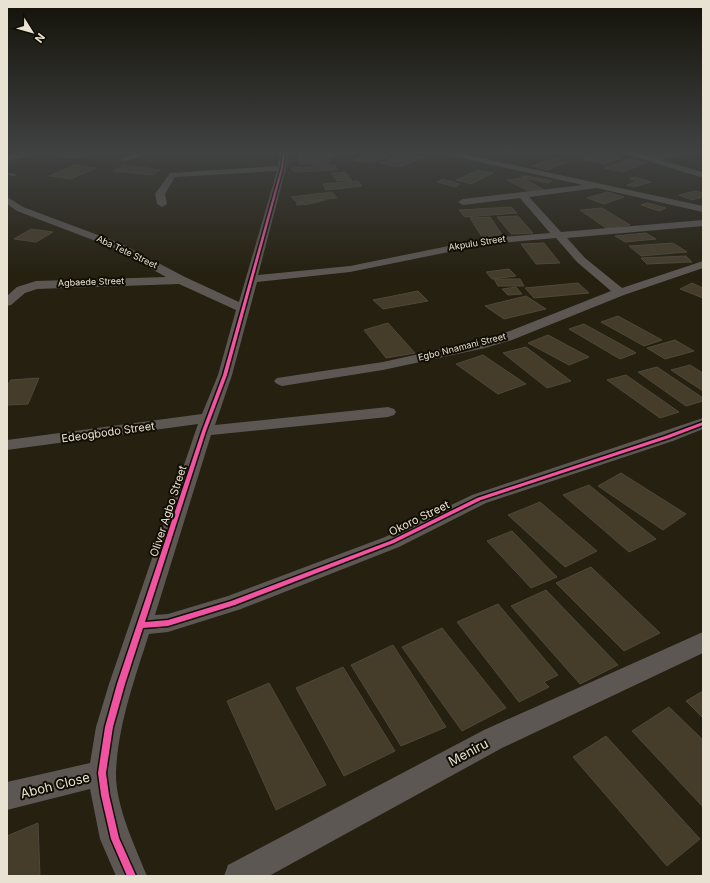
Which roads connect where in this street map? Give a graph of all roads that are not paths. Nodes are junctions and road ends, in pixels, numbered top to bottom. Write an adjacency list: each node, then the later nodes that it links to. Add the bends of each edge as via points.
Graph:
1 (160, 194): 8 (street)
2 (274, 194): 13 (street, Oliver Agbo Street)
3 (541, 194): 5 (street)
4 (641, 194): 9 (street)
5 (523, 196): 7 (street); 11 (street)
6 (7, 200): 14 (street, Aba Tete Street, via 20,209 118,246)
7 (463, 202)
8 (162, 204)
9 (703, 209)
10 (703, 223): 11 (street, Akpulu Street)
11 (558, 235): 13 (street, Akpulu Street, via 488,240 350,269); 15 (street, via 586,264)
12 (703, 264): 15 (street, Egbo Nnamani Street)
13 (253, 279): 17 (street, Oliver Agbo Street)
14 (181, 280): 16 (street, Agbaede Street, via 36,285 21,290); 17 (street, Aba Tete Street)
15 (620, 292): 18 (street, Egbo Nnamani Street, via 507,337 480,345 383,366)
16 (7, 302)
17 (244, 309): 21 (street, Oliver Agbo Street)
18 (282, 381)
19 (388, 412): 21 (street, Edeogbodo Street)
20 (703, 423): 23 (street, Okoro Street, via 660,440 479,499 392,542 233,603 168,623)
21 (207, 425): 22 (street, Edeogbodo Street); 23 (street, Oliver Agbo Street)
22 (7, 445)
23 (141, 625): 25 (street, Oliver Agbo Street, via 109,727)
24 (703, 642): 28 (street, Meniru, via 493,739)
25 (102, 773): 26 (street, Aboh Close); 27 (street, Oliver Agbo Street, via 115,838)
26 (7, 796)
27 (132, 876)
28 (239, 876)

